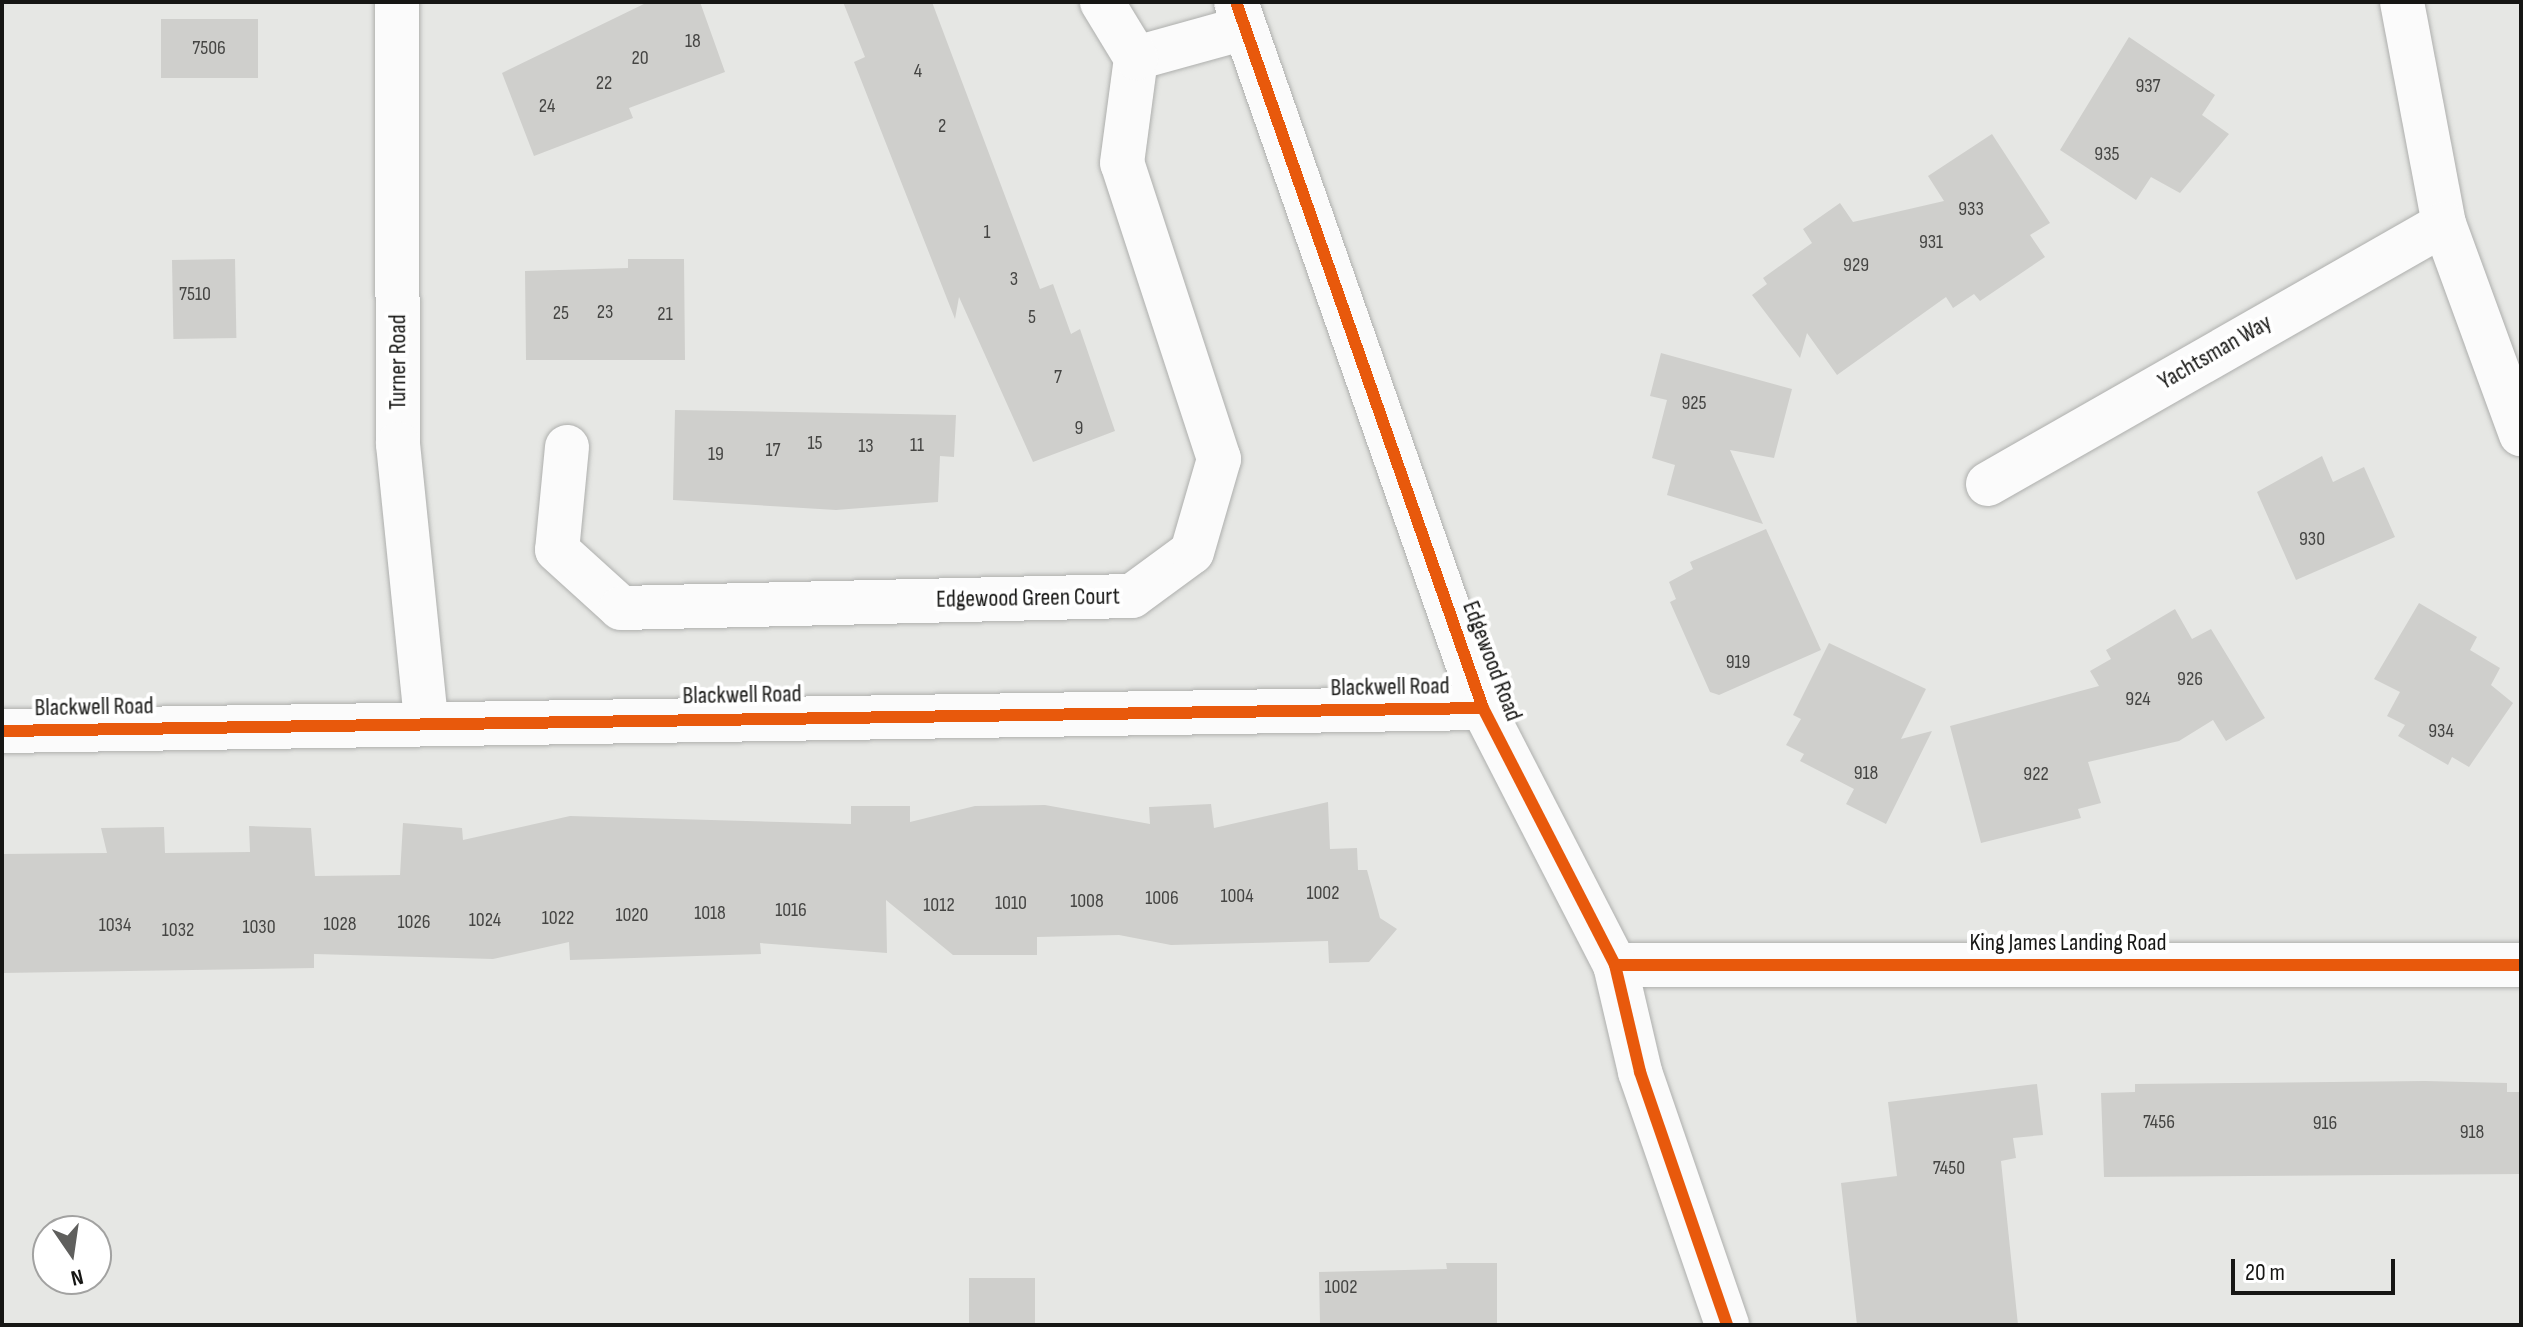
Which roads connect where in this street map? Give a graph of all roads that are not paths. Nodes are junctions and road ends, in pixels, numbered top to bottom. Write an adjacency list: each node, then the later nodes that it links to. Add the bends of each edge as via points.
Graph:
1 (397, 2): 11 (street, Turner Road, via 398,444)
2 (1102, 2): 5 (street)
3 (2402, 2): 6 (street)
4 (1240, 15): 5 (street); 10 (street, Edgewood Road)
5 (1136, 58): 8 (street, Edgewood Green Court, via 1122,163 1219,459 1192,552 1132,596 621,608 557,550)
6 (2444, 224): 7 (street); 9 (street, Yachtsman Way)
7 (2521, 434)
8 (567, 447)
9 (1988, 484)
10 (1483, 708): 11 (street, Blackwell Road); 13 (street, Edgewood Road)
11 (426, 721): 12 (street, Blackwell Road)
12 (2, 731)
13 (1615, 965): 14 (street, King James Landing Road); 15 (street, Edgewood Road, via 1640,1072)
14 (2521, 965)
15 (1727, 1325)

